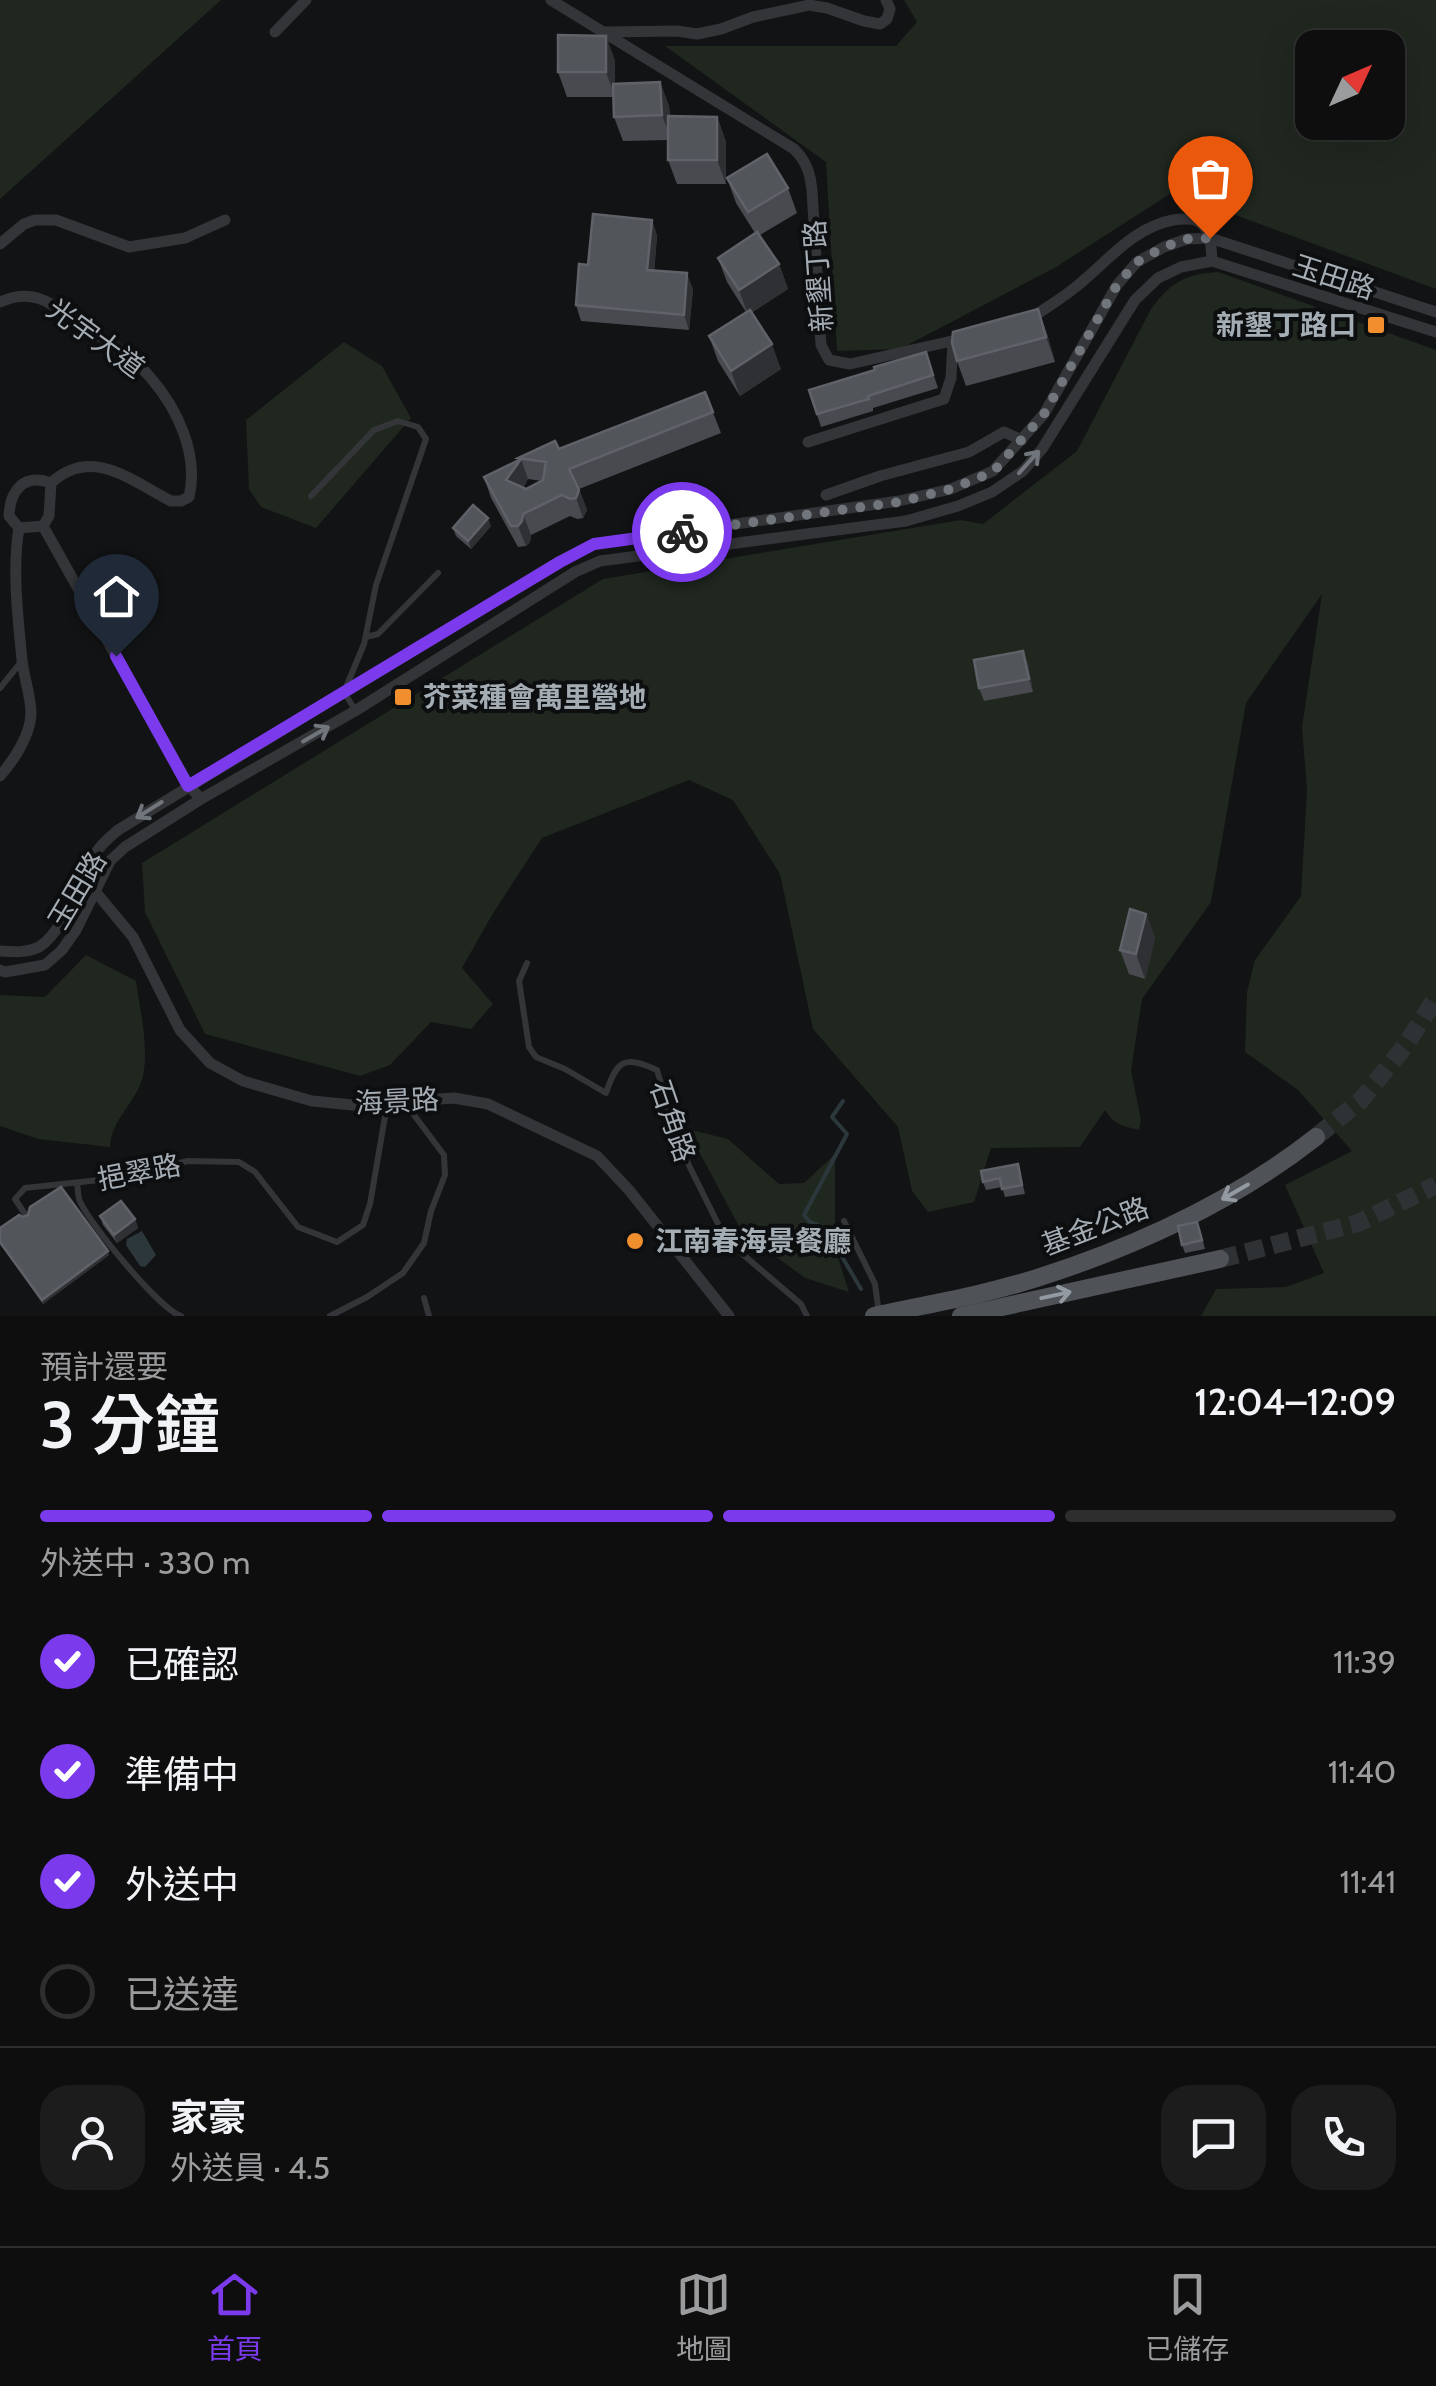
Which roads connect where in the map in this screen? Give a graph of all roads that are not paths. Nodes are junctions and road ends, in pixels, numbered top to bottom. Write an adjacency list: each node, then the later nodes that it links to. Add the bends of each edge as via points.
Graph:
1 (306, 0): 4 (street)
2 (550, 0): 5 (street, 新墾丁路)
3 (886, 0): 5 (street, via 890,9 880,24 809,5 697,34)
4 (275, 32)
5 (602, 32): 15 (street, 新墾丁路, via 804,159 812,190 821,344 829,360 850,364)
6 (225, 220): 8 (street, via 186,238 129,247 56,220 35,220)
7 (1210, 238): 9 (street); 11 (street, 玉田路); 12 (street, via 1198,220 1158,223 1129,239 1065,295); 16 (street, 玉田路, via 1187,239 1137,262)
8 (0, 244)
9 (1212, 262): 14 (street, 玉田路); 28 (street, 玉田路, one-way to 9, via 600,561 906,521 992,492 1042,448 1135,300 1181,266)
10 (0, 302): 18 (street, 光宇大道, via 39,296 116,346 150,376 188,445 193,480 181,501 87,465)
11 (1436, 312)
12 (1012, 324)
13 (982, 332): 15 (street, 新墾丁路)
14 (1436, 332)
15 (953, 341): 17 (street, via 944,399)
16 (1022, 440): 19 (street, via 1004,432 969,452); 27 (street, 玉田路, via 993,472 899,502 594,544)
17 (808, 442)
18 (51, 483): 21 (street); 22 (street, via 16,489 9,516)
19 (826, 495)
20 (311, 496): 24 (lane, via 374,430 398,421 418,427 426,440 376,585)
21 (43, 526): 22 (street); 30 (street)
22 (20, 528): 25 (street)
23 (438, 573): 24 (lane, via 378,634)
24 (366, 636): 27 (lane)
25 (22, 661): 26 (lane); 29 (street, via 31,714)
26 (0, 688)
27 (344, 692): 28 (lane); 30 (street, 玉田路)
28 (356, 711): 31 (street, 玉田路, one-way to 28)
29 (0, 776)
30 (188, 786): 31 (street); 32 (street, 玉田路, one-way to 32, via 118,830)
31 (201, 798): 33 (street, 玉田路, via 125,847)
32 (81, 883): 33 (street, 海景路); 34 (street, 玉田路, via 38,947)
33 (96, 891): 36 (street, 玉田路, via 76,930 46,965); 38 (street, 海景路, via 134,937 180,1030 210,1063 243,1081 312,1101)
34 (0, 951)
35 (527, 963): 49 (lane, 石角路, via 519,981 536,1057 606,1093 620,1063 658,1070 665,1117 726,1240)
36 (0, 970)
37 (405, 1102): 38 (street, 海景路); 46 (lane, via 444,1155 445,1175 424,1243 403,1273); 48 (street, 海景路, via 454,1098 488,1104 596,1156)
38 (388, 1103): 40 (lane, 挹翠路, via 363,1225 338,1242 298,1227 255,1172 238,1162 188,1161)
39 (1316, 1138): 50 (main road, 基金公路, one-way to 50, via 1276,1168 1139,1240 1036,1278)
40 (77, 1184): 41 (lane, 挹翠路, via 25,1188 16,1199); 45 (lane, via 80,1200 110,1244)
41 (25, 1214)
42 (844, 1221): 50 (lane, via 876,1284)
43 (1220, 1259): 51 (main road, 基金公路, one-way to 43)
44 (424, 1298): 47 (lane)
45 (181, 1316)
46 (330, 1316)
47 (430, 1316)
48 (728, 1316)
49 (807, 1316)
50 (878, 1316)
51 (961, 1316)

